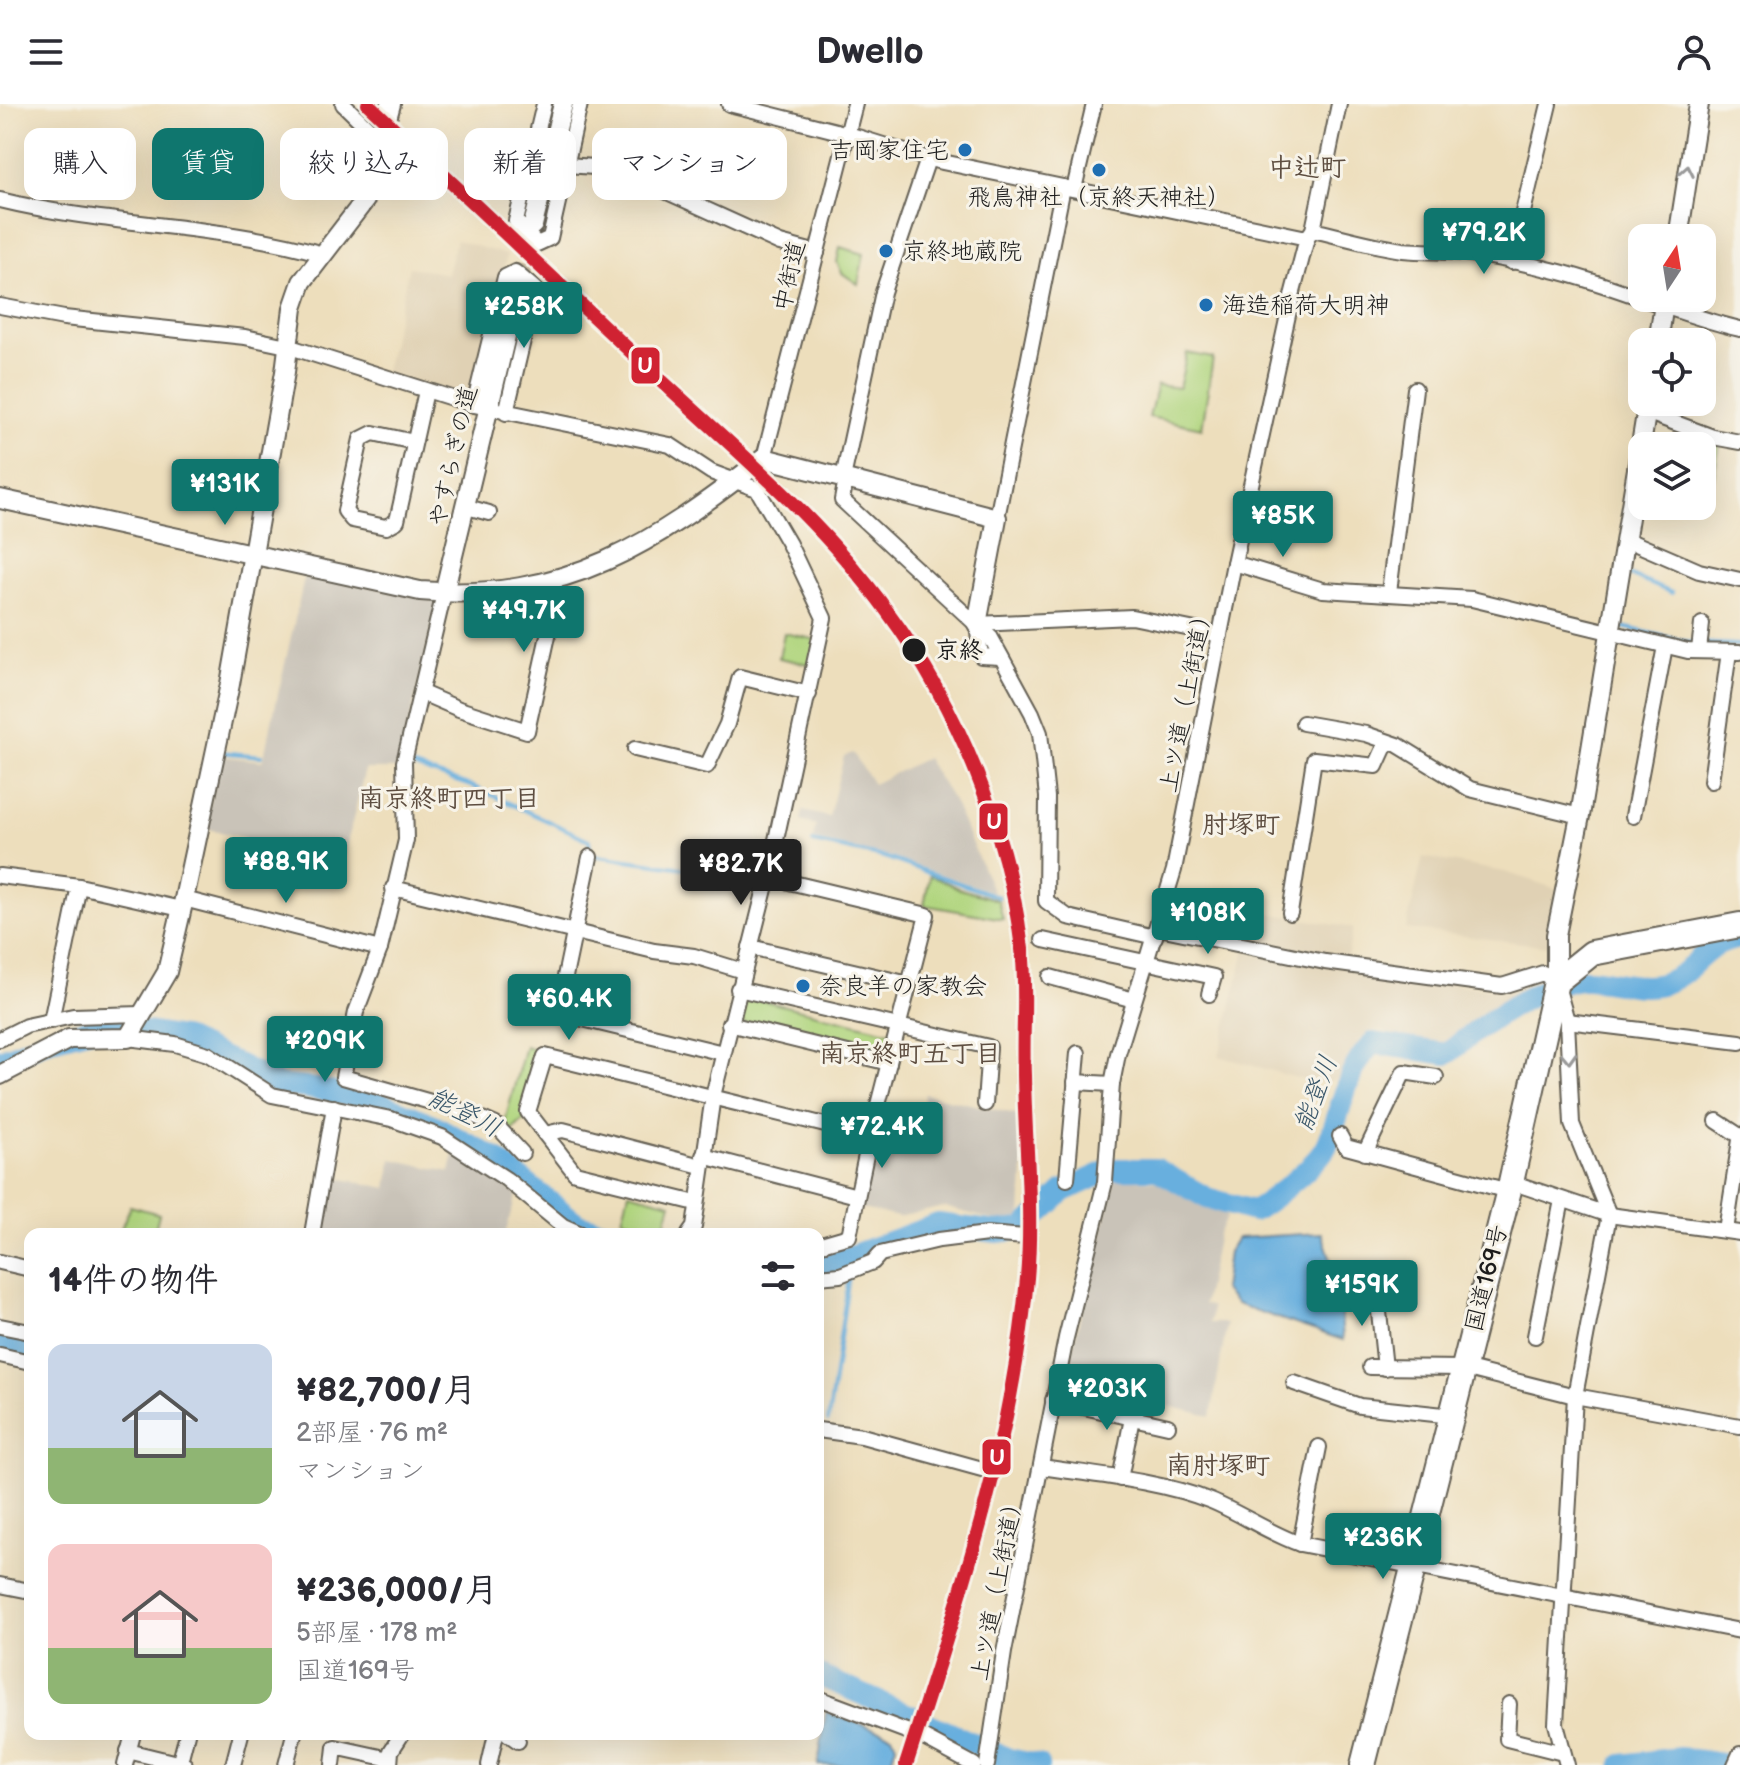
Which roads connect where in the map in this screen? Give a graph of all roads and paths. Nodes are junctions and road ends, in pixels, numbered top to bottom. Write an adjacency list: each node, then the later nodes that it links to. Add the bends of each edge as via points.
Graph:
1 (343, 104): 12 (street)
2 (391, 104): 13 (street)
3 (544, 104): 14 (street)
4 (563, 104): 25 (street)
5 (580, 104): 15 (street)
6 (729, 104): 16 (street)
7 (855, 104): 16 (street, 中街道)
8 (1094, 104): 19 (street)
9 (1339, 104): 26 (street, 上ツ道（上街道）)
10 (1549, 104): 29 (street)
11 (1699, 104): 24 (street, one-way to 11)
12 (368, 128)
13 (385, 128)
14 (538, 128)
15 (575, 128)
16 (848, 134): 17 (street); 27 (street, 中街道)
17 (928, 159): 19 (street); 44 (street, via 883,292)
18 (576, 166): 27 (street, via 632,176 780,243)
19 (1068, 188): 26 (street); 49 (street)
20 (0, 200): 28 (street, via 281,242)
21 (365, 200): 28 (street)
22 (521, 200): 23 (street, via 516,221 537,244 550,238)
23 (559, 200)
24 (1680, 224)
25 (533, 225)
26 (1310, 234): 29 (street); 52 (street, 上ツ道（上街道）)
27 (817, 253): 43 (street, 中街道)
28 (323, 254): 35 (street, via 302,282)
29 (1511, 262): 31 (street)
30 (519, 282): 38 (street, やすらぎの道)
31 (1628, 292)
32 (0, 306): 35 (street)
33 (1690, 312): 34 (street)
34 (1740, 329)
35 (287, 346): 37 (street); 51 (street)
36 (1415, 389): 55 (street)
37 (426, 391): 38 (street); 41 (street)
38 (490, 409): 38 (street, via 505,277 515,272 535,289); 45 (street, via 670,445 711,472); 47 (street, やすらぎの道)
39 (1646, 416): 50 (street)
40 (1667, 416): 42 (street, via 1713,437)
41 (414, 442): 41 (street, via 397,521 386,527 352,520 345,511 361,439 373,433)
42 (1740, 442)
43 (764, 458): 44 (street); 45 (street)
44 (844, 478): 49 (street); 57 (street, via 842,500)
45 (736, 481): 54 (street, via 659,533 594,567); 65 (street, via 757,489 824,618)
46 (0, 499): 51 (street)
47 (467, 507): 48 (street); 56 (street, やすらぎの道)
48 (489, 513)
49 (997, 518): 57 (street)
50 (1625, 539): 53 (street, via 1699,571); 59 (street)
51 (251, 555): 56 (street); 77 (street, via 230,684)
52 (1234, 563): 55 (street, via 1323,590); 60 (street, 上ツ道（上街道）)
53 (1740, 580)
54 (551, 582): 56 (street, via 472,595); 64 (street, via 551,622 527,731)
55 (1389, 592): 59 (street, via 1472,599)
56 (444, 593): 64 (street)
57 (977, 624): 60 (street, via 1132,617); 81 (street, via 1001,657 1040,733 1047,797 1046,901 1068,917)
58 (1702, 624): 62 (street)
59 (1611, 631): 61 (street); 70 (street)
60 (1220, 635): 81 (street, 上ツ道（上街道）)
61 (1665, 646): 62 (street); 71 (street)
62 (1699, 650): 63 (street)
63 (1734, 652): 69 (street)
64 (422, 693): 76 (street, via 404,762 406,840)
65 (809, 694): 68 (street, via 740,677 727,724 707,766); 74 (street)
66 (1303, 723): 67 (street)
67 (1387, 742): 70 (street, via 1470,789); 78 (street, via 1376,766 1309,757)
68 (635, 749)
69 (1711, 781)
70 (1580, 816): 88 (street, via 1556,935)
71 (1633, 816)
72 (590, 857): 80 (street)
73 (0, 876): 75 (street)
74 (768, 877): 83 (street); 89 (street, via 927,915)
75 (79, 886): 77 (street); 94 (street)
76 (393, 888): 80 (street); 84 (street)
77 (182, 904): 84 (street); 97 (street, via 167,972)
78 (1290, 913)
79 (1740, 925): 88 (highway, via 1592,953)
80 (572, 930): 86 (street); 100 (street, via 558,1010)
81 (1157, 932): 85 (street, 上ツ道（上街道）); 88 (street, via 1502,986 1543,973)
82 (1043, 940): 85 (street)
83 (750, 947): 86 (street); 89 (street)
84 (380, 949): 115 (street, via 356,1012 343,1077 476,1116 496,1125)
85 (1146, 960): 91 (street, via 1214,977); 92 (street, 上ツ道（上街道）)
86 (743, 971): 90 (street)
87 (1050, 977): 92 (street)
88 (1556, 982): 93 (highway, 国道169号)
89 (909, 984): 96 (street)
90 (738, 989): 95 (street); 96 (street)
91 (1209, 994)
92 (1134, 1000): 106 (street, 上ツ道（上街道）)
93 (1558, 1015): 99 (street); 119 (highway, 国道169号); 123 (street, one-way to 123, via 1572,1124)
94 (51, 1021): 97 (street, via 73,1016); 98 (street)
95 (729, 1024): 100 (street); 102 (street)
96 (899, 1026): 102 (street); 108 (street, via 989,1047)
97 (134, 1027): 103 (street, via 69,1039); 109 (street, via 223,1062 272,1095)
98 (0, 1039)
99 (1740, 1042)
100 (723, 1053): 107 (street)
101 (1078, 1053): 105 (street)
102 (889, 1063): 112 (street)
103 (0, 1075)
104 (1436, 1077): 116 (street, via 1404,1072)
105 (1075, 1082): 106 (street); 118 (street)
106 (1112, 1084): 144 (street, 上ツ道（上街道）, via 1106,1171)
107 (713, 1096): 111 (street, via 545,1056 528,1112); 112 (street); 117 (street)
108 (985, 1104)
109 (334, 1107): 124 (street); 125 (street, via 442,1137)
110 (1717, 1121): 114 (street)
111 (545, 1134): 117 (street, via 563,1130); 122 (street, via 575,1173)
112 (870, 1136): 120 (street)
113 (1340, 1136): 116 (street, via 1346,1147)
114 (1740, 1138): 127 (street)
115 (522, 1153)
116 (1365, 1153): 119 (street)
117 (702, 1161): 120 (street); 122 (street)
118 (1067, 1179)
119 (1509, 1187): 121 (street); 141 (highway, 国道169号)
120 (857, 1196): 129 (street, via 849,1236)
121 (1562, 1200): 123 (street); 136 (street)
122 (696, 1203): 126 (street)
123 (1609, 1215): 127 (street); 143 (street)
124 (313, 1228)
125 (568, 1228)
126 (697, 1228)
127 (1733, 1231)
128 (1025, 1237): 132 (street, via 987,1234 939,1240 880,1254 873,1262)
129 (824, 1243)
130 (0, 1262): 131 (street)
131 (24, 1268)
132 (824, 1276)
133 (1376, 1284): 140 (street)
134 (0, 1326): 135 (street)
135 (24, 1331)
136 (1535, 1336)
137 (0, 1355): 138 (street)
138 (24, 1361)
139 (1370, 1367): 140 (street)
140 (1385, 1368): 141 (street)
141 (1464, 1368): 143 (street); 145 (highway, 国道169号)
142 (1294, 1383): 145 (street, via 1360,1406)
143 (1575, 1396): 148 (street); 158 (street)
144 (1053, 1400): 146 (street); 151 (street, 上ツ道（上街道）)
145 (1453, 1416): 155 (highway, 国道169号)
146 (1132, 1418): 147 (street); 153 (street)
147 (1168, 1426)
148 (1740, 1426)
149 (824, 1431): 152 (street)
150 (1319, 1447): 154 (street)
151 (1041, 1467): 153 (street); 177 (street, 上ツ道（上街道）)
152 (982, 1469)
153 (1120, 1479): 154 (street, via 1210,1501)
154 (1300, 1544): 155 (street)
155 (1411, 1568): 158 (street); 178 (highway, 国道169号)
156 (0, 1585): 157 (street)
157 (24, 1590)
158 (1566, 1597): 159 (street); 169 (street, via 1556,1724)
159 (1740, 1631)
160 (824, 1700): 176 (street, via 922,1737)
161 (1509, 1704): 169 (street, via 1507,1739)
162 (186, 1740): 171 (street)
163 (239, 1740): 172 (street)
164 (292, 1740): 173 (street)
165 (398, 1740): 170 (street)
166 (495, 1740): 175 (street)
167 (1740, 1754): 179 (street)
168 (126, 1758): 171 (street)
169 (1565, 1759)
170 (390, 1762): 174 (street, via 335,1747)
171 (181, 1765)
172 (233, 1765)
173 (286, 1765)
174 (333, 1765)
175 (489, 1765)
176 (974, 1765)
177 (987, 1765)
178 (1363, 1765)
179 (1735, 1765)

